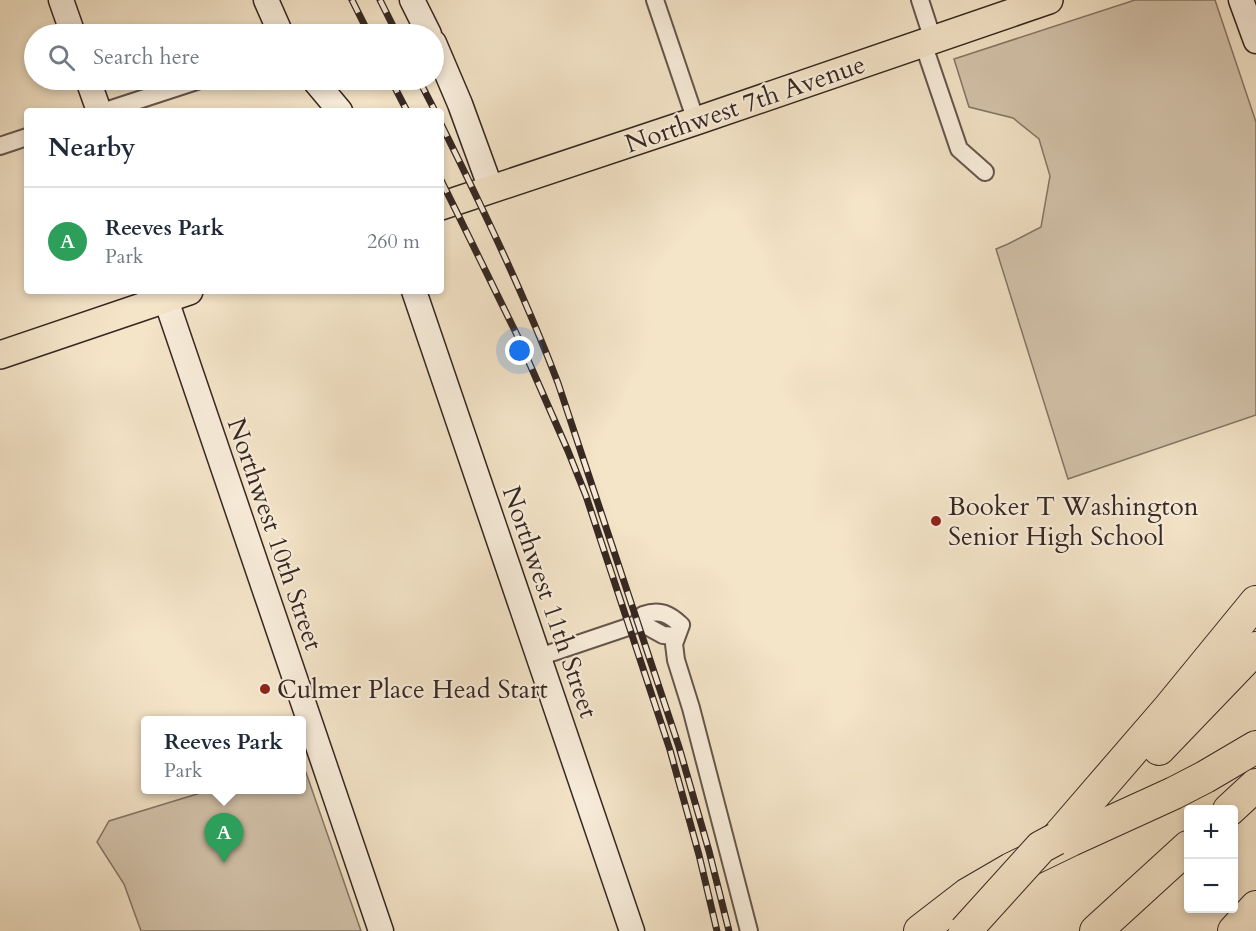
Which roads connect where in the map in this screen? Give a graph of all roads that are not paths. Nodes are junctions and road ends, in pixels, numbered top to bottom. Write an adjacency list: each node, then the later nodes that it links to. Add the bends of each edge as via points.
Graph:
1 (61, 0): 8 (street)
2 (266, 0): 9 (street)
3 (412, 0): 10 (street)
4 (655, 0): 20 (street)
5 (920, 0): 12 (street)
6 (1049, 0): 12 (main road, Northwest 7th Avenue)
7 (1241, 0): 11 (street)
8 (69, 24)
9 (277, 24)
10 (424, 24)
11 (1256, 41)
12 (928, 42): 20 (main road, Northwest 7th Avenue); 23 (street, via 959,149)
13 (444, 66): 24 (street)
14 (92, 90): 17 (street)
15 (169, 90): 18 (street)
16 (322, 90): 19 (street)
17 (98, 108)
18 (114, 108)
19 (337, 108)
20 (696, 121): 24 (main road, Northwest 7th Avenue)
21 (24, 138): 22 (street)
22 (0, 146)
23 (985, 172)
24 (491, 189): 25 (main road, Northwest 7th Avenue)
25 (444, 205)
26 (173, 294): 28 (main road); 39 (street, Northwest 10th Street)
27 (415, 294): 31 (street, Northwest 11th Street)
28 (0, 355)
29 (1256, 602): 35 (highway)
30 (1256, 648): 35 (highway, via 1159,749)
31 (539, 657): 40 (street, Northwest 11th Street); 41 (street, via 637,624 663,635 679,631 674,644 676,660)
32 (1256, 747): 42 (highway, via 1174,793 1011,869 968,894)
33 (1256, 785): 34 (highway)
34 (1234, 805)
35 (1063, 830): 38 (highway, bridge, via 1041,847)
36 (1184, 851): 43 (highway)
37 (1256, 907): 44 (highway)
38 (980, 929)
39 (381, 931)
40 (632, 931)
41 (749, 931)
42 (920, 931)
43 (1096, 931)
44 (1234, 931)

